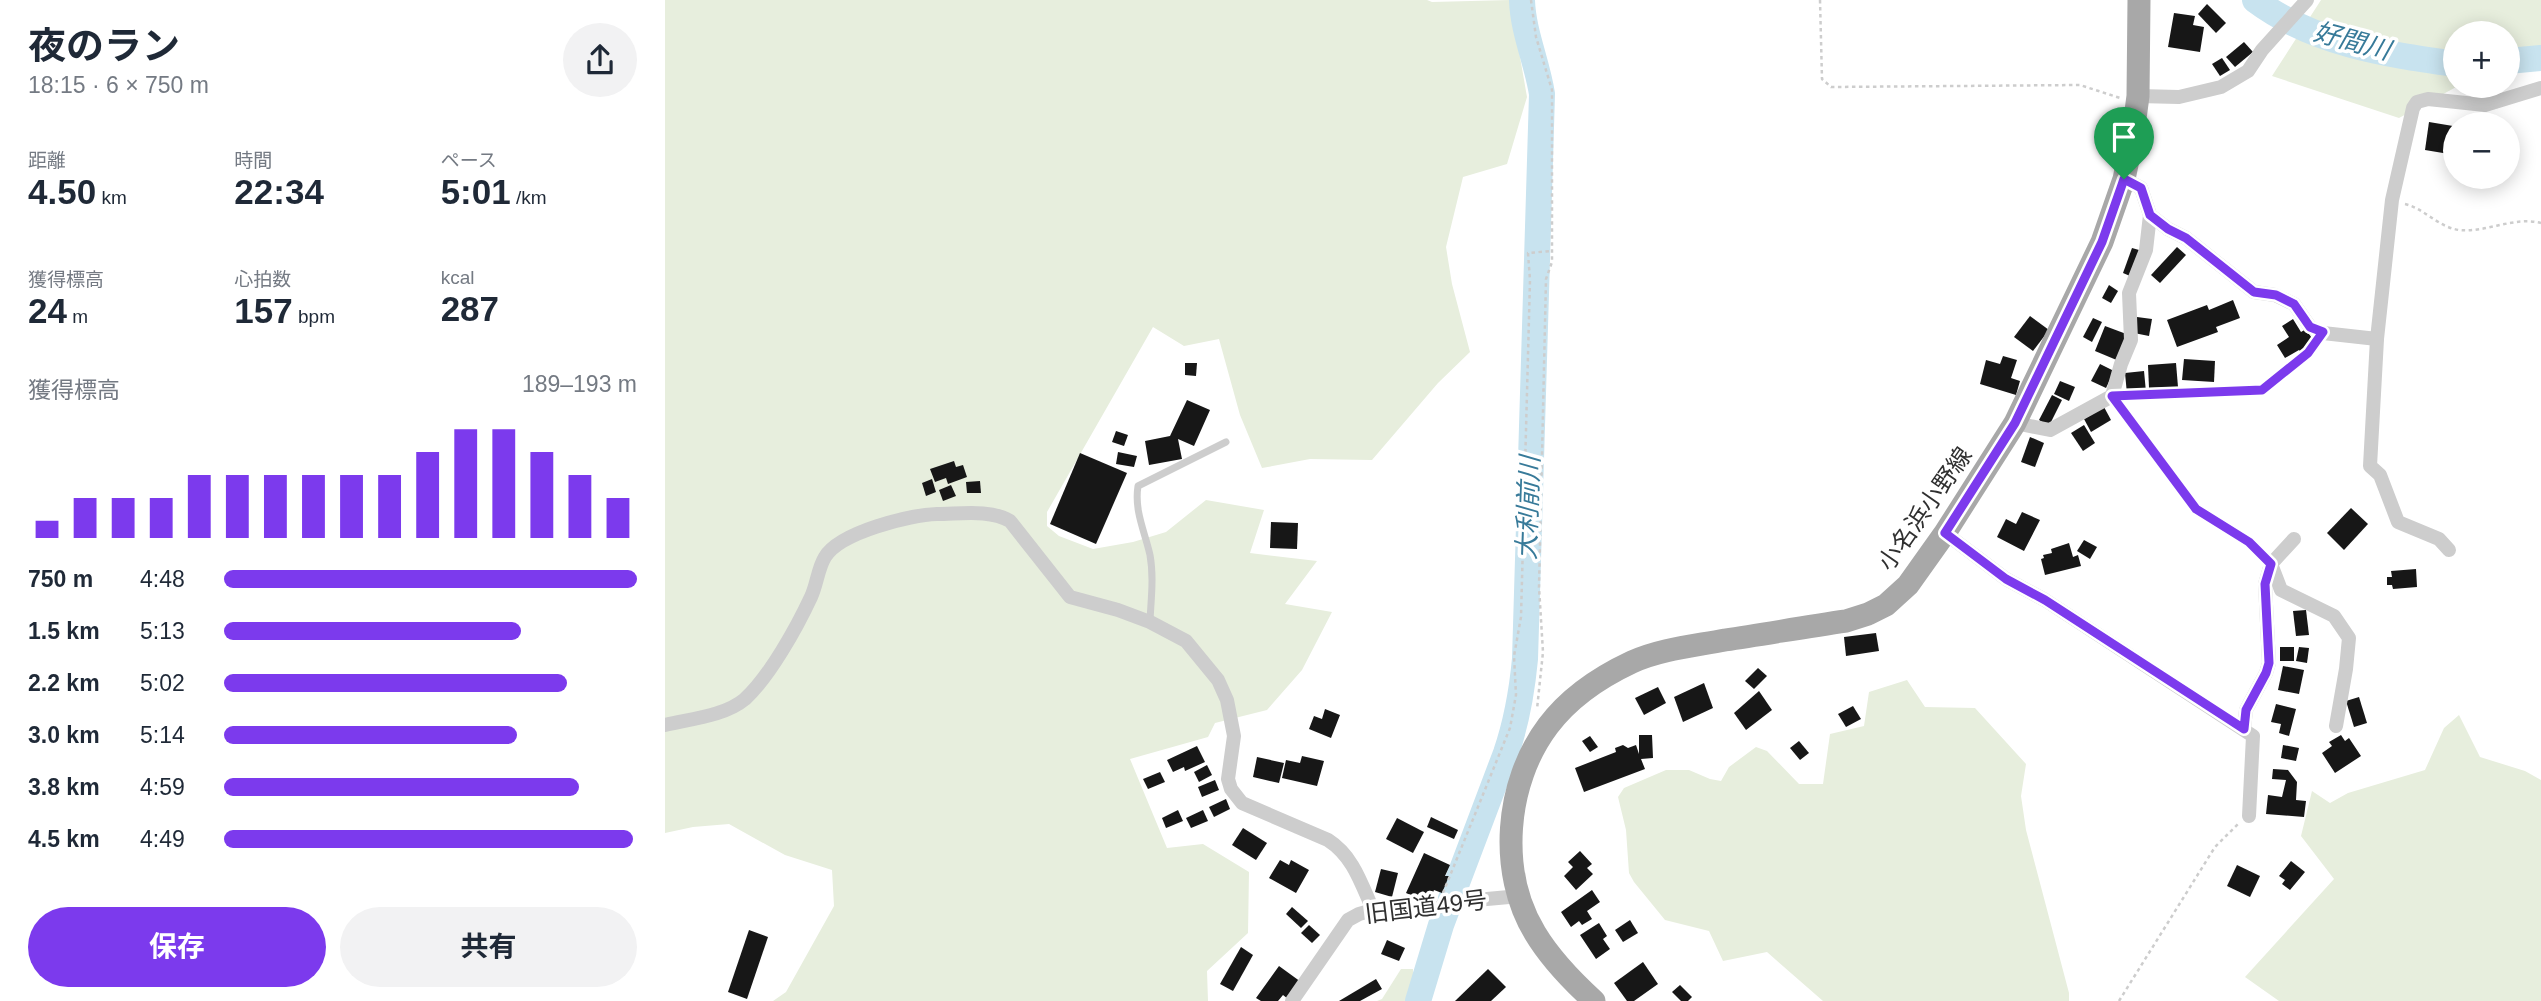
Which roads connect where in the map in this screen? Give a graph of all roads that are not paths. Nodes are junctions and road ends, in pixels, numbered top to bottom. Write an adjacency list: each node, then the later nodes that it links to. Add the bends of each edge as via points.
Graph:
1 (2139, 0): 4 (main road, 小名浜小野線)
2 (2307, 0): 4 (street, via 2248,71 2221,87 2179,97)
3 (2541, 88): 7 (street, via 2485,105 2428,99 2413,108 2392,200)
4 (2137, 98): 5 (main road, 小名浜小野線)
5 (2124, 179): 6 (street, via 2141,188); 8 (main road, 小名浜小野線, via 2102,242)
6 (2150, 215): 7 (street, via 2254,292 2294,304 2310,327); 8 (street, via 2146,250 2129,293 2131,340 2112,396 2050,430)
7 (2377, 339): 12 (street, via 2371,466 2380,475 2398,522 2439,539)
8 (2015, 423): 10 (main road, 小名浜小野線)
9 (1227, 442): 14 (lane, via 1138,486 1136,501 1153,582)
10 (1945, 533): 17 (street, via 2006,579); 19 (main road, 小名浜小野線, via 1908,585 1868,614 1670,649 1634,661 1572,699 1547,726 1528,759 1515,797 1513,867)
11 (2294, 539): 13 (street)
12 (2449, 550)
13 (2271, 564): 16 (street, via 2281,590 2334,616 2349,638); 17 (street, via 2265,584 2269,663 2246,710)
14 (1150, 622): 15 (street, via 1070,597 1002,516 968,513 894,520 849,539 826,555 790,638 743,701); 20 (street, via 1186,641 1218,680 1234,727 1229,779 1236,797 1340,848 1349,857)
15 (665, 725)
16 (2336, 726)
17 (2244, 729): 18 (street, via 2253,736)
18 (2249, 816)
19 (1520, 896): 20 (street, 旧国道49号); 22 (main road, 小名浜小野線, via 1534,931)
20 (1373, 910): 21 (street, 旧国道49号, via 1348,920)
21 (1292, 1001)
22 (1594, 1001)

